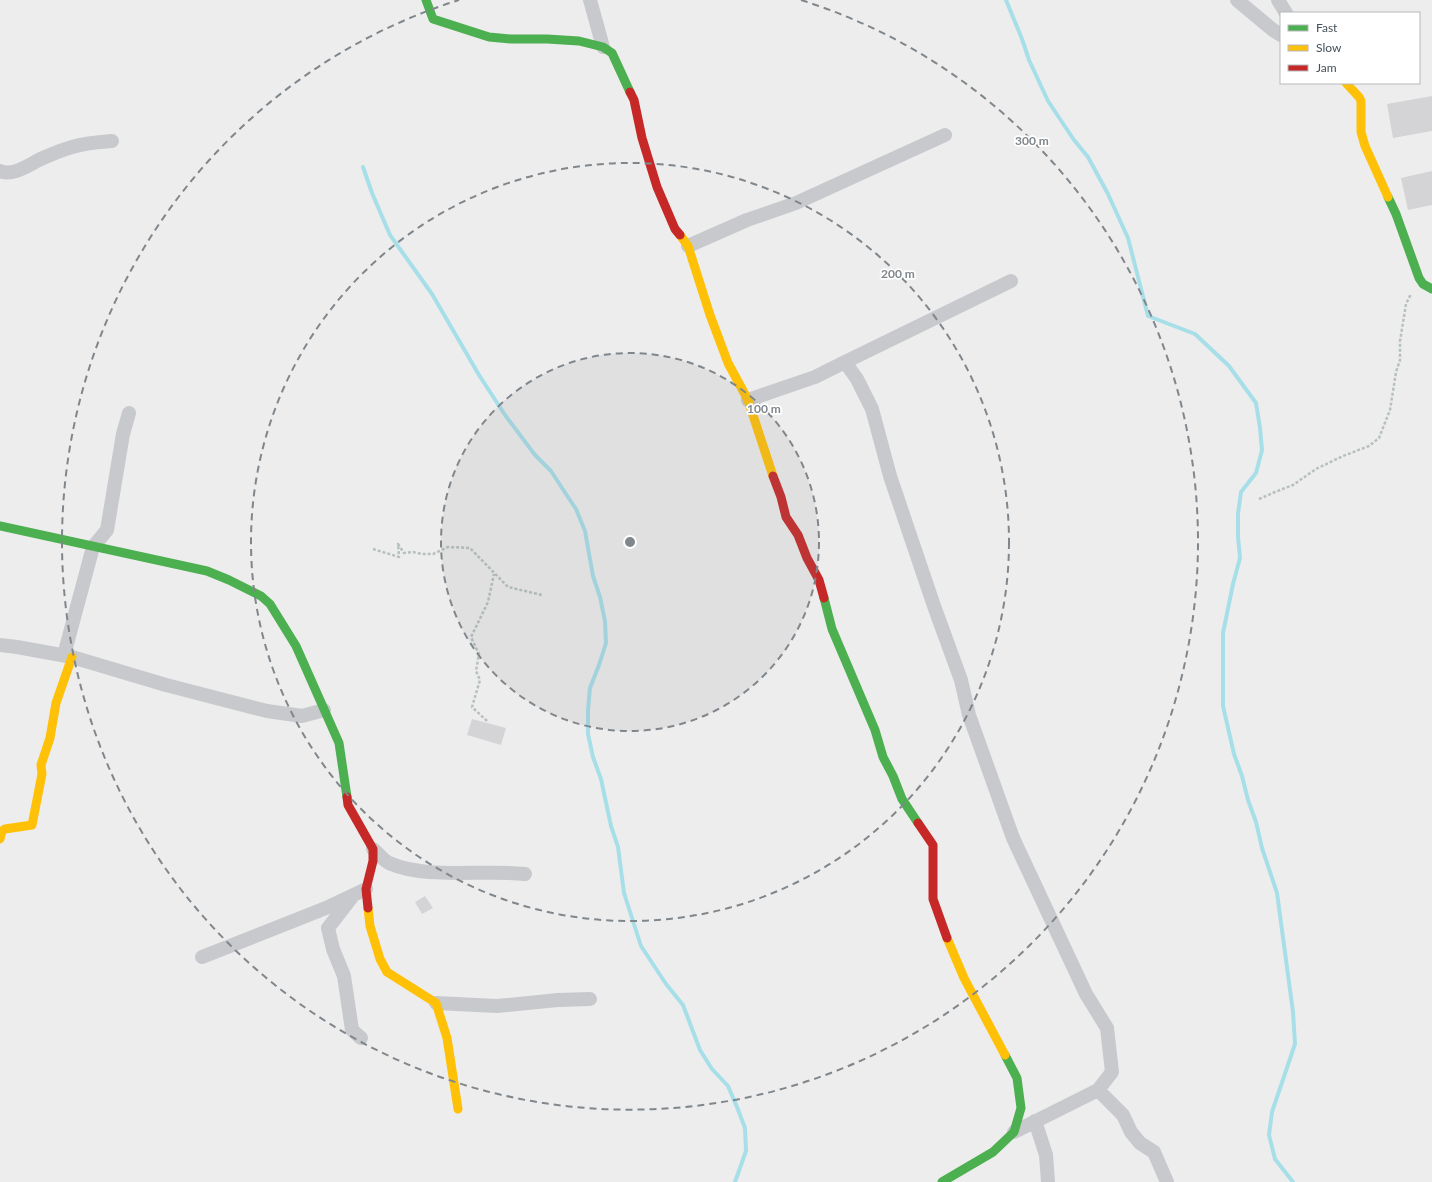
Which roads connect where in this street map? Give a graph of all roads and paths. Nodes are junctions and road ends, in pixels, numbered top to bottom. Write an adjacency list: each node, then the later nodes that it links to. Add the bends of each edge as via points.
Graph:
1 (426, 0): 7 (street, via 433,19 489,37 579,41)
2 (590, 0): 7 (street)
3 (1237, 0): 6 (street)
4 (1278, 0): 5 (street)
5 (1285, 12)
6 (1280, 34)
7 (603, 47): 12 (street, via 612,53 634,100 657,187 675,229)
8 (1347, 84): 13 (street, via 1361,101 1362,140 1396,214)
9 (945, 134): 12 (street, via 796,203 747,220)
10 (112, 141): 11 (street, via 70,147 42,158 23,170)
11 (0, 171)
12 (688, 246): 17 (street, via 728,363)
13 (1419, 278): 15 (street); 19 (path, via 1406,304 1400,341 1400,360 1390,410 1379,438 1369,446 1316,469 1293,485)
14 (1011, 281): 16 (street)
15 (1432, 289)
16 (845, 362): 17 (street, via 815,377); 38 (street, via 872,409 890,476 1013,838 1086,994 1107,1028 1112,1072)
17 (748, 400): 41 (street, via 786,517 798,535 819,580 832,629 875,730 883,757 902,799 933,845 934,899 945,931 964,978 1016,1078 1021,1108)
18 (129, 413): 21 (street, via 123,434 107,530)
19 (1259, 499)
20 (0, 526): 21 (street)
21 (93, 547): 26 (street); 27 (street, via 207,571 260,596 270,604 296,646)
22 (373, 549): 23 (path, via 399,557 398,544 404,553 432,554 448,547 470,548)
23 (494, 574): 24 (path, via 508,587); 28 (path, via 488,602 471,637 479,654 476,671 480,680 472,707)
24 (542, 595)
25 (0, 645): 26 (street)
26 (68, 656): 27 (street, via 267,711 302,716); 29 (street, via 50,738 41,765 42,774 32,825 9,827 2,831)
27 (324, 710): 30 (street, via 339,743 348,805)
28 (487, 721)
29 (0, 839)
30 (373, 849): 31 (street, via 388,863 422,872); 32 (street, via 373,861)
31 (525, 874)
32 (366, 889): 33 (street); 36 (street, via 370,926 380,959 387,972)
33 (353, 895): 34 (street); 37 (street, via 328,928 344,976 352,1030)
34 (202, 956)
35 (590, 1000): 36 (street, via 558,1000 497,1006)
36 (436, 1003): 39 (street, via 447,1038)
37 (361, 1038)
38 (1098, 1090): 40 (street); 44 (street, via 1123,1115 1140,1143 1154,1152)
39 (458, 1109)
40 (1034, 1122): 41 (street); 43 (street, via 1046,1155)
41 (1014, 1132): 42 (street, via 993,1152)
42 (942, 1182)
43 (1048, 1182)
44 (1167, 1182)

